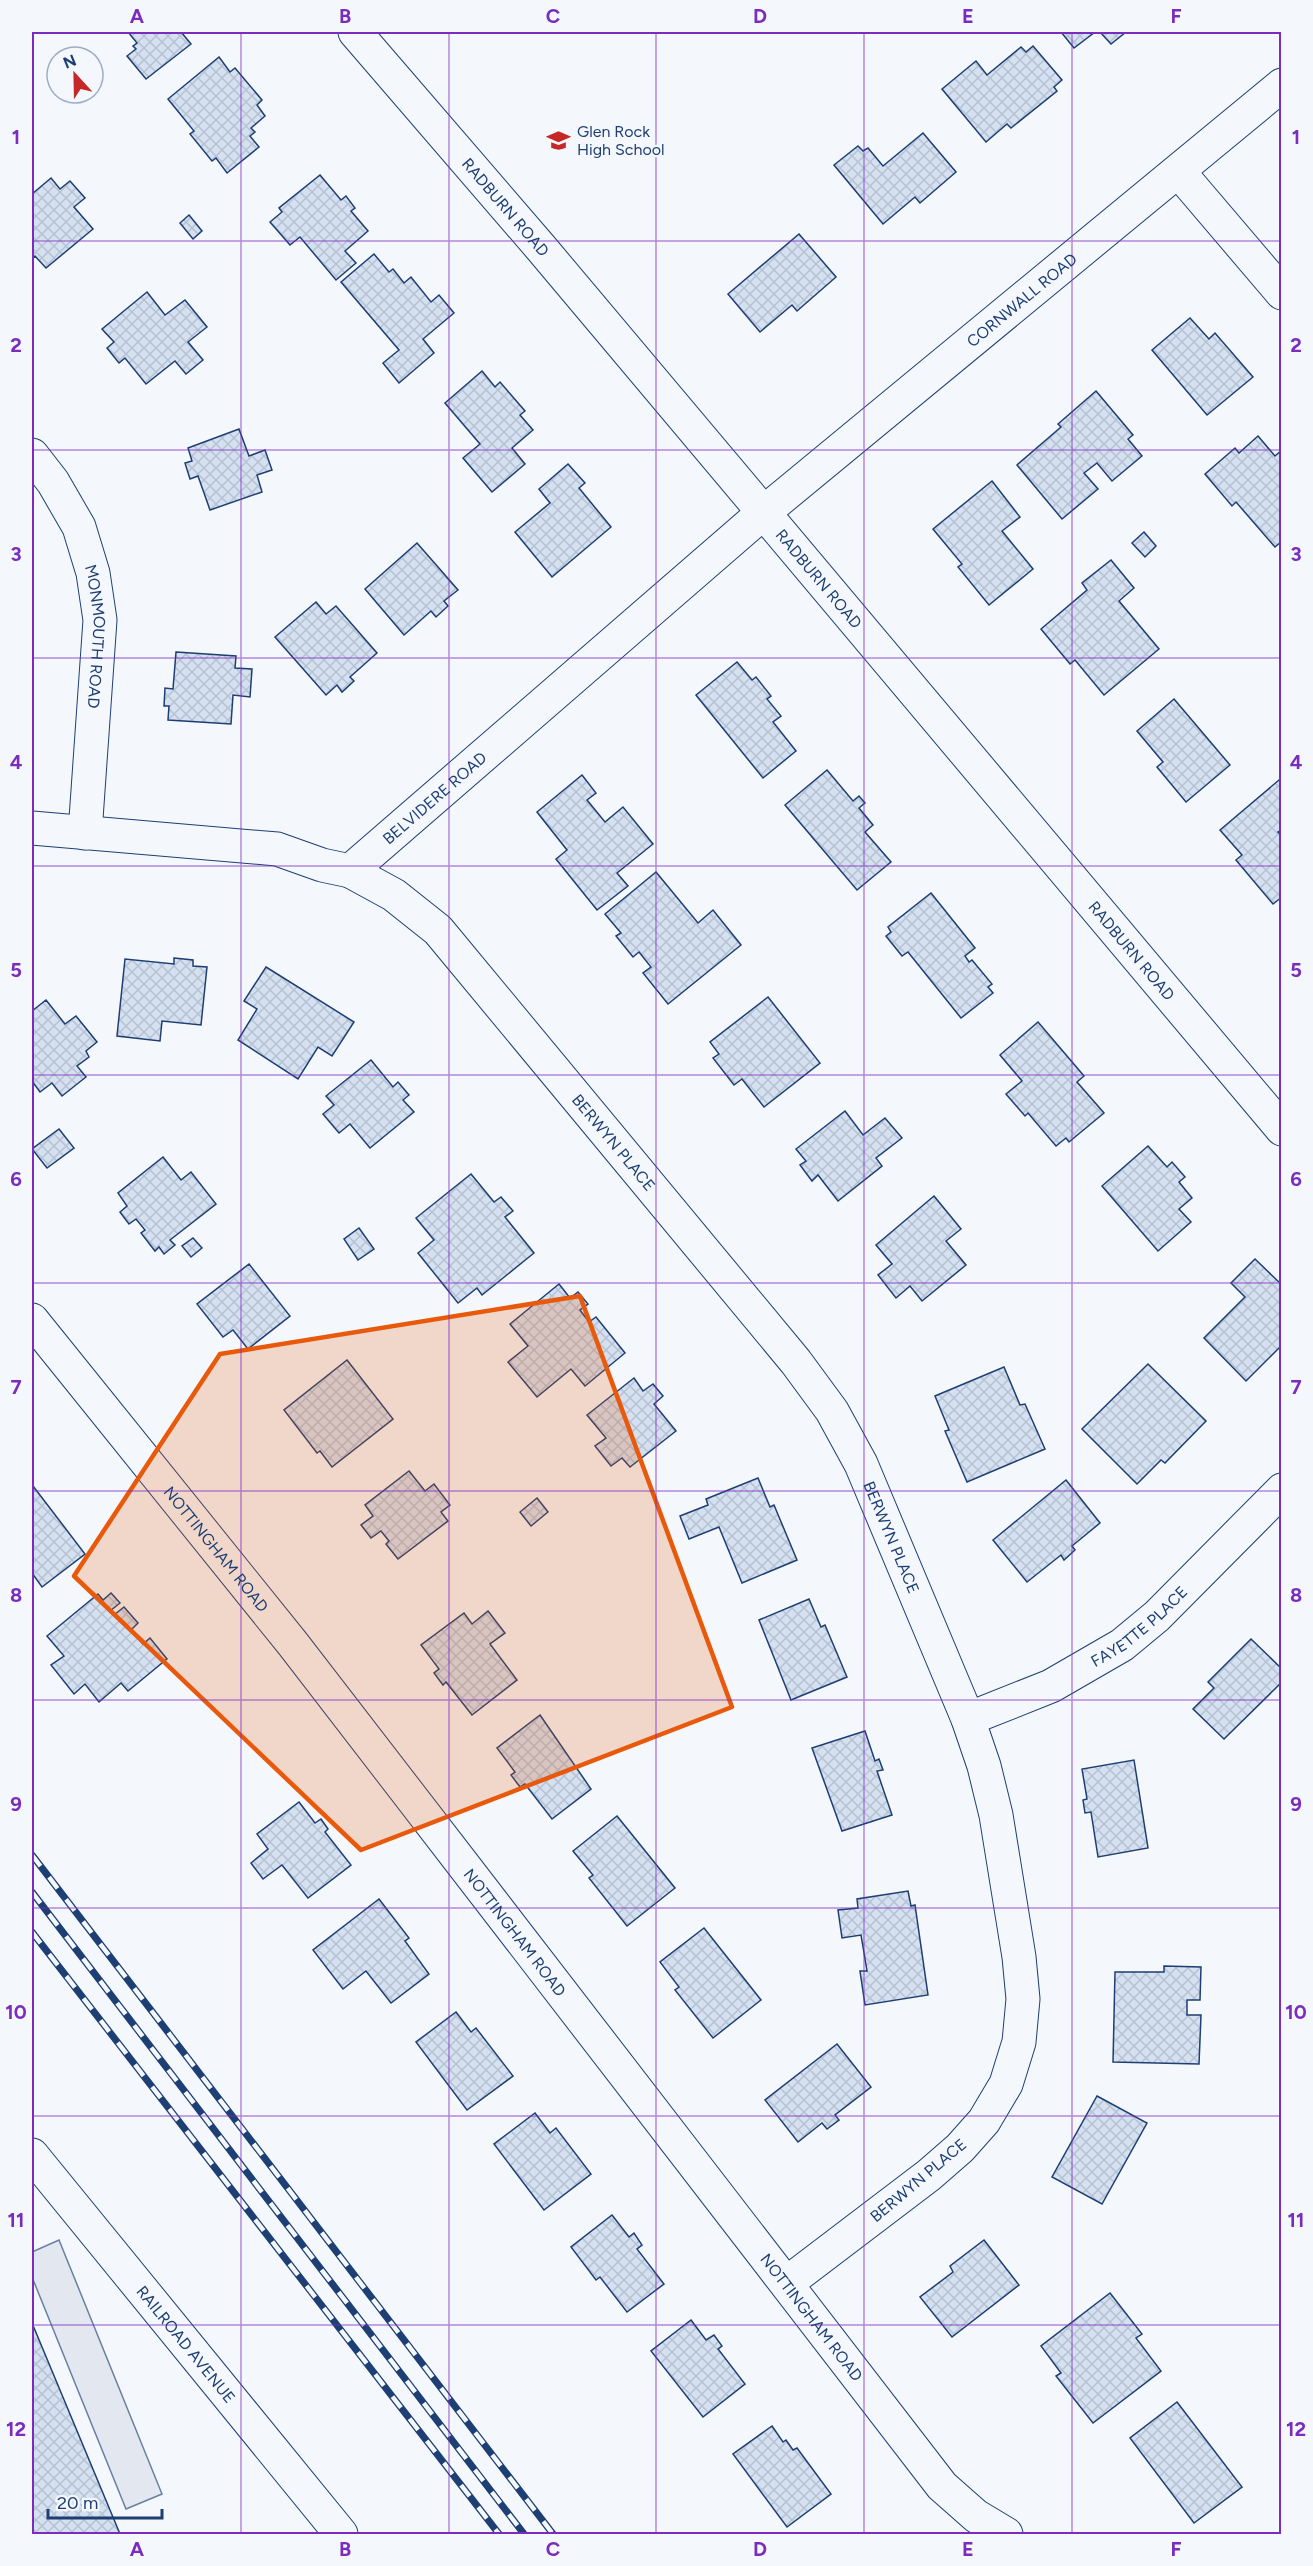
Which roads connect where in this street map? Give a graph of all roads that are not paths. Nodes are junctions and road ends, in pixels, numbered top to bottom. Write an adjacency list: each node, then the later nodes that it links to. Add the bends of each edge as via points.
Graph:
1 (355, 32): 6 (street, RADBURN ROAD)
2 (1281, 85): 3 (street, CORNWALL ROAD)
3 (1179, 172): 4 (street); 6 (street, CORNWALL ROAD)
4 (1281, 293)
5 (32, 455): 8 (street, MONMOUTH ROAD, via 79,527 93,573 100,620)
6 (763, 513): 9 (street, BELVIDERE ROAD); 10 (street, RADBURN ROAD)
7 (32, 828): 8 (street)
8 (85, 833): 9 (street, via 277,849)
9 (350, 871): 13 (street, BERWYN PLACE, via 394,895 438,930 796,1362 832,1411 861,1464)
10 (1281, 1129)
11 (32, 1320): 15 (street, NOTTINGHAM ROAD, via 293,1644)
12 (1281, 1490): 13 (street, FAYETTE PLACE, via 1122,1645 1051,1686)
13 (968, 1719): 15 (street, BERWYN PLACE, via 996,1815 1019,1957 1023,1999 1019,2042 1006,2084 984,2121 960,2148)
14 (32, 2155): 16 (street, RAILROAD AVENUE)
15 (786, 2283): 17 (street, NOTTINGHAM ROAD, via 942,2486 975,2516)
16 (341, 2535)
17 (1006, 2535)

